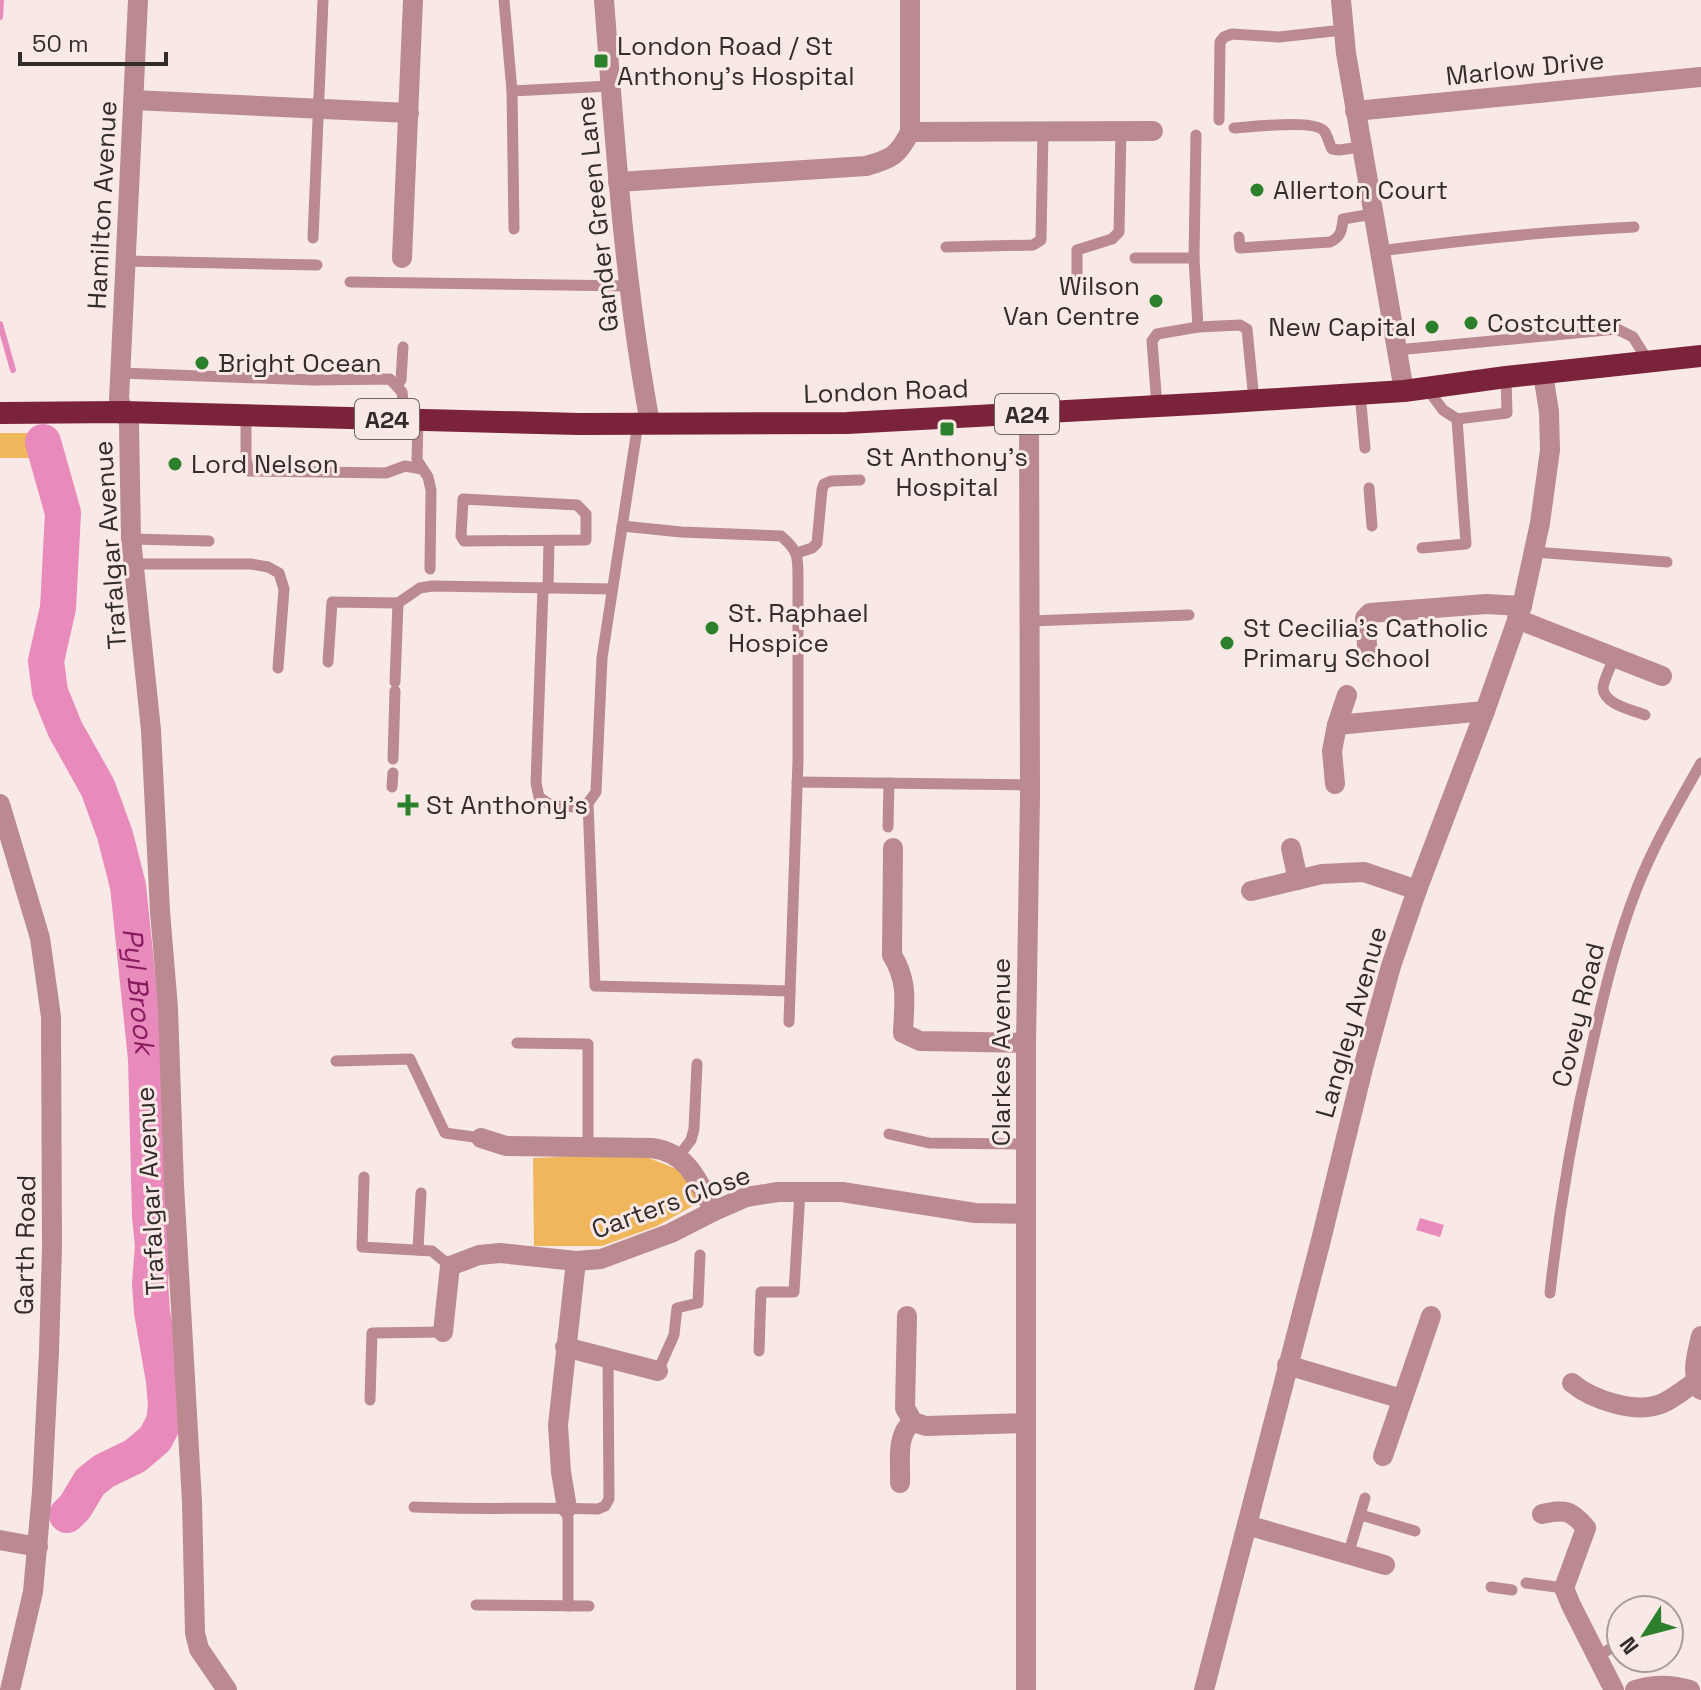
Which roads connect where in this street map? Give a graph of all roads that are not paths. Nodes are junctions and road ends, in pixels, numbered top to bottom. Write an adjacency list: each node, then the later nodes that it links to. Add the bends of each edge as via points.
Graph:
1 (138, 0): 12 (street, Hamilton Avenue)
2 (323, 0): 13 (lane)
3 (413, 0): 15 (street)
4 (504, 0): 11 (lane)
5 (604, 0): 10 (street, Gander Green Lane)
6 (910, 0): 21 (street)
7 (1341, 0): 8 (street)
8 (1343, 30): 14 (street); 16 (lane, via 1224,37)
9 (1701, 77): 14 (street, Marlow Drive)
10 (610, 86): 11 (lane); 24 (street, Gander Green Lane)
11 (512, 91): 27 (lane)
12 (134, 100): 13 (street); 35 (street, Hamilton Avenue)
13 (318, 109): 15 (street); 29 (lane)
14 (1355, 111): 23 (street)
15 (409, 113): 32 (street)
16 (1219, 120)
17 (1234, 128): 23 (lane, via 1317,126 1332,149)
18 (1043, 131): 19 (street); 21 (street); 30 (lane, via 1041,240 1033,245)
19 (1121, 131): 20 (street); 37 (lane, via 1119,232 1077,250)
20 (1153, 131)
21 (910, 132): 24 (street, via 890,159 866,166)
22 (1196, 135): 34 (lane)
23 (1361, 147): 25 (street)
24 (618, 182): 39 (street, Gander Green Lane)
25 (1373, 214): 28 (lane, via 1343,219 1341,232 1330,242 1240,248); 31 (street)
26 (1634, 227): 31 (lane)
27 (514, 229)
28 (1239, 237)
29 (313, 238)
30 (946, 247)
31 (1380, 251): 42 (street)
32 (402, 258)
33 (1135, 258): 34 (lane)
34 (1194, 258): 40 (lane)
35 (126, 261): 36 (lane); 45 (street, Hamilton Avenue)
36 (317, 265)
37 (1077, 278)
38 (350, 282): 39 (lane)
39 (629, 286): 59 (street, Gander Green Lane)
40 (1198, 327): 51 (lane, via 1247,329); 52 (lane, via 1157,334 1152,341)
41 (403, 347): 48 (lane)
42 (1397, 350): 44 (lane, via 1617,329 1633,337); 49 (street)
43 (1701, 356): 44 (highway, London Road / A24)
44 (1648, 361): 46 (highway, London Road / A24)
45 (120, 373): 48 (lane, via 390,379); 53 (street, Hamilton Avenue)
46 (1543, 374): 47 (highway, London Road / A24); 70 (street, Langley Avenue, via 1550,450)
47 (1506, 377): 49 (highway, London Road / A24); 57 (lane, via 1507,413)
48 (397, 386): 58 (lane)
49 (1415, 389): 50 (highway, London Road / A24); 57 (lane)
50 (1360, 393): 51 (highway, London Road / A24); 60 (lane)
51 (1254, 401): 52 (highway, London Road / A24)
52 (1157, 406): 55 (highway, London Road / A24)
53 (124, 412): 54 (highway, London Road / A24); 56 (highway, London Road / A24); 66 (street, Trafalgar Avenue, via 129,423)
54 (5, 413)
55 (1029, 414): 59 (highway, London Road / A24, via 847,423); 80 (street, Clarkes Avenue)
56 (246, 415): 58 (highway, London Road / A24); 61 (lane, via 249,471)
57 (1457, 419): 69 (lane, via 1466,544)
58 (412, 420): 59 (highway, London Road / A24); 61 (lane)
59 (644, 423): 64 (lane)
60 (1365, 448)
61 (422, 469): 74 (lane, via 431,490)
62 (860, 480): 71 (lane, via 824,484 817,543)
63 (1369, 488): 65 (lane)
64 (622, 526): 71 (lane, via 781,536); 76 (lane)
65 (1372, 526)
66 (131, 539): 67 (lane); 73 (street, Trafalgar Avenue)
67 (209, 541)
68 (549, 541): 68 (lane, via 464,541 463,499 577,505 586,514 586,540); 75 (lane)
69 (1422, 548)
70 (1534, 552): 72 (lane); 78 (street, Langley Avenue)
71 (797, 553): 93 (lane)
72 (1667, 562)
73 (134, 564): 84 (lane, via 251,564 279,573 284,589); 165 (street, Trafalgar Avenue, via 151,730 168,1008 195,1633 199,1649)
74 (430, 569)
75 (546, 588): 76 (lane); 77 (lane, via 432,586); 98 (lane, via 536,783 539,797 552,806)
76 (612, 589): 98 (lane, via 602,658 596,792)
77 (398, 603): 83 (lane, via 332,602); 90 (lane)
78 (1519, 612): 81 (street, via 1486,604 1370,613 1365,618); 82 (street); 87 (street, Langley Avenue)
79 (1189, 615): 80 (lane)
80 (1030, 621): 96 (street, Clarkes Avenue)
81 (1368, 657)
82 (1614, 657): 85 (street); 88 (lane, via 1603,688 1606,696)
83 (328, 662)
84 (278, 668)
85 (1662, 676)
86 (1347, 695): 89 (street)
87 (1485, 711): 89 (street); 104 (street, Langley Avenue)
88 (1645, 715)
89 (1337, 725): 95 (street, via 1332,751)
90 (393, 759)
91 (1701, 763): 126 (lane, Covey Road, via 1652,853 1606,983 1580,1097)
92 (393, 773): 97 (lane)
93 (797, 782): 94 (lane); 106 (lane)
94 (889, 783): 96 (lane); 100 (lane)
95 (1335, 784)
96 (1030, 785): 109 (street, Clarkes Avenue)
97 (392, 787)
98 (588, 803): 106 (lane, via 595,986)
99 (0, 804): 152 (street, Garth Road, via 40,938 51,1017 50,1337)
100 (888, 827)
101 (893, 848): 109 (street, via 892,955 904,983 903,1033 920,1041)
102 (1291, 848): 103 (street)
103 (1298, 880): 104 (street, via 1364,872); 105 (street)
104 (1417, 890): 134 (street, Langley Avenue, via 1391,966)
105 (1251, 891)
106 (790, 991): 107 (lane)
107 (789, 1022)
108 (517, 1043): 115 (lane, via 588,1044)
109 (1026, 1043): 114 (street, Clarkes Avenue)
110 (336, 1061): 113 (lane, via 410,1059 445,1133)
111 (697, 1064): 116 (lane, via 694,1129)
112 (889, 1134): 114 (lane, via 929,1143)
113 (481, 1138): 115 (street, via 506,1146)
114 (1026, 1144): 121 (street, Clarkes Avenue)
115 (588, 1147): 116 (street, via 652,1148)
116 (678, 1157): 120 (street)
117 (364, 1177): 122 (lane, via 362,1247)
118 (800, 1192): 120 (street, Carters Close, via 746,1197); 121 (street, Carters Close, via 842,1192 975,1213); 132 (lane, via 794,1292 761,1292)
119 (421, 1193): 122 (lane)
120 (714, 1211): 124 (street, Carters Close, via 627,1251)
121 (1026, 1214): 141 (street, Clarkes Avenue)
122 (418, 1250): 125 (lane, via 432,1251)
123 (700, 1255): 135 (lane, via 698,1303 677,1308 674,1335)
124 (576, 1261): 125 (street, Carters Close, via 500,1253); 131 (street)
125 (450, 1266): 129 (street)
126 (1550, 1293)
127 (907, 1316): 140 (street, via 905,1408)
128 (1431, 1316): 138 (street)
129 (443, 1332): 139 (lane, via 372,1333)
130 (1701, 1336): 136 (street)
131 (565, 1347): 133 (street); 146 (street, via 558,1425)
132 (759, 1351)
133 (608, 1359): 135 (street); 146 (lane, via 609,1499 598,1509)
134 (1287, 1365): 138 (street); 149 (street, Langley Avenue)
135 (658, 1371)
136 (1697, 1382): 137 (street, via 1647,1408 1598,1399)
137 (1572, 1383)
138 (1402, 1399): 142 (street)
139 (370, 1400)
140 (913, 1422): 141 (street); 143 (street, via 902,1436)
141 (1026, 1423): 166 (street, Clarkes Avenue)
142 (1383, 1456)
143 (900, 1483)
144 (1365, 1498): 148 (lane)
145 (414, 1507): 146 (lane)
146 (567, 1508): 160 (lane)
147 (1542, 1514): 157 (street, via 1565,1510 1586,1528)
148 (1361, 1515): 150 (lane); 153 (lane)
149 (1247, 1525): 153 (street); 167 (street, Langley Avenue)
150 (1415, 1531)
151 (0, 1540): 152 (street)
152 (38, 1547): 164 (street, Garth Road)
153 (1348, 1555): 154 (street)
154 (1385, 1565)
155 (1526, 1583): 157 (lane)
156 (1491, 1587): 158 (lane)
157 (1564, 1588): 163 (street)
158 (1512, 1590)
159 (476, 1605): 160 (lane)
160 (568, 1606): 161 (lane)
161 (589, 1606)
162 (1605, 1652): 163 (lane)
163 (1597, 1656): 168 (street)
164 (10, 1690)
165 (227, 1690)
166 (1026, 1690)
167 (1204, 1690)
168 (1614, 1690)
169 (1635, 1690): 170 (street, via 1654,1685)
170 (1690, 1690)

